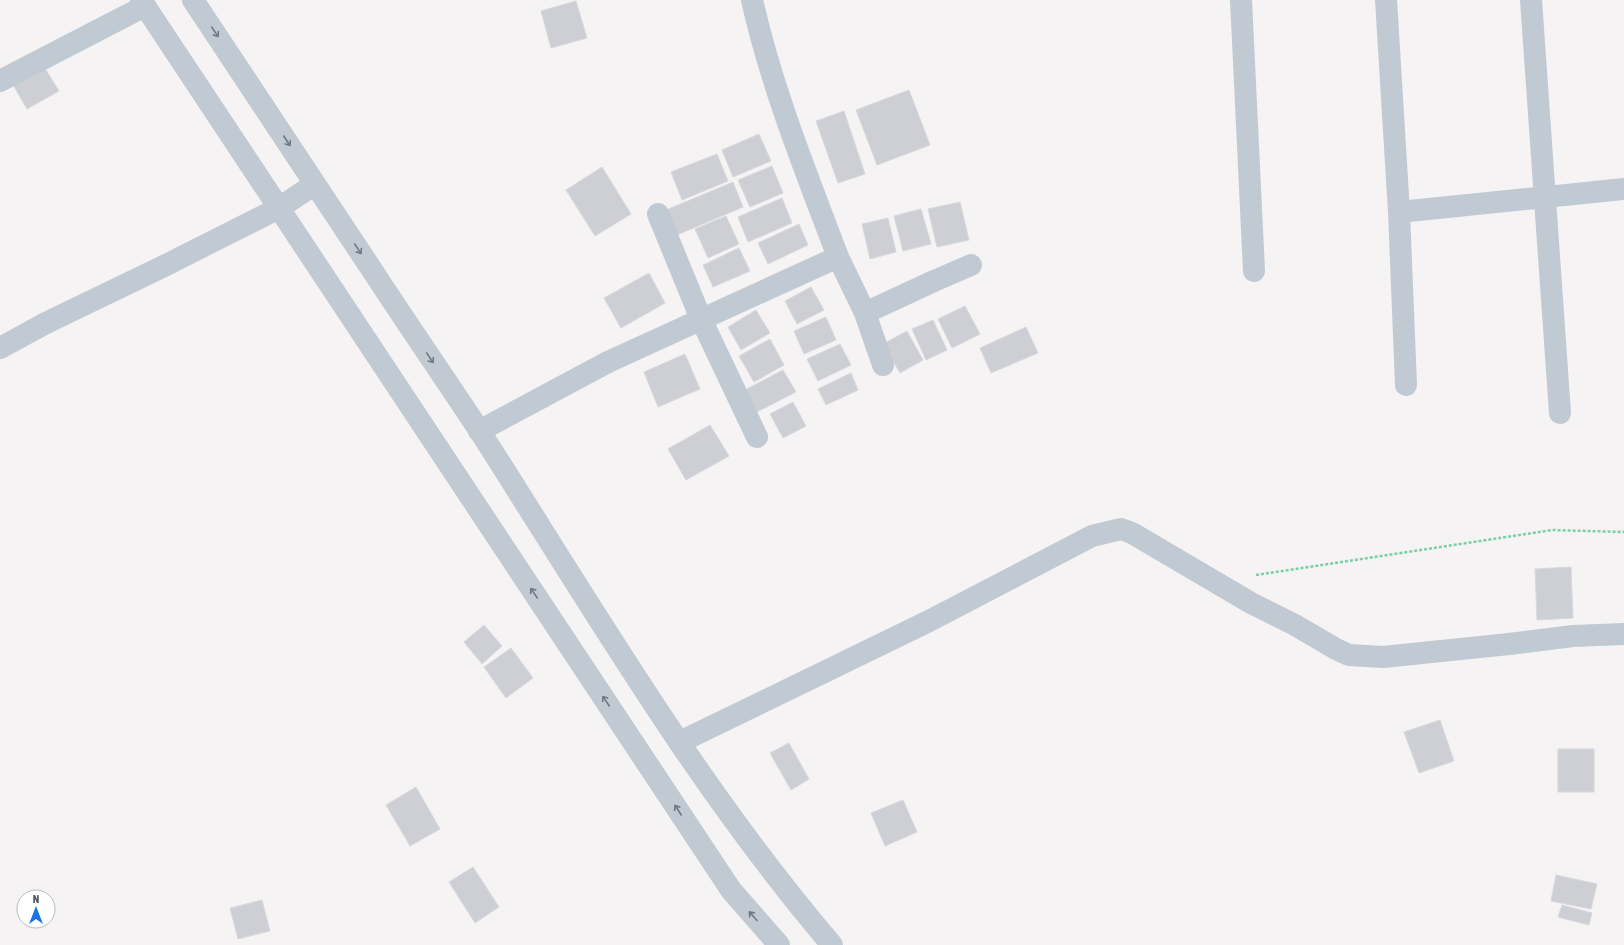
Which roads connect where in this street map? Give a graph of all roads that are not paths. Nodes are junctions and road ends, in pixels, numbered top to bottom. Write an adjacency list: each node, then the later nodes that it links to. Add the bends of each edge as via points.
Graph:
1 (193, 0): 8 (street, one-way to 8)
2 (752, 0): 14 (street, via 788,127)
3 (1241, 0): 16 (street)
4 (1386, 0): 12 (street)
5 (1532, 0): 10 (street)
6 (143, 3): 7 (street); 11 (street)
7 (0, 81)
8 (315, 184): 11 (street); 23 (street, one-way to 23)
9 (1624, 189): 10 (street)
10 (1545, 197): 12 (street); 22 (street)
11 (279, 208): 19 (street); 27 (street, one-way to 11, via 731,890)
12 (1399, 212): 21 (street)
13 (658, 214): 18 (street)
14 (838, 257): 17 (street); 18 (street)
15 (971, 266): 17 (street)
16 (1254, 271)
17 (865, 313): 20 (street)
18 (701, 319): 23 (street, via 608,362); 24 (street)
19 (0, 348)
20 (884, 365)
21 (1406, 385)
22 (1560, 413)
23 (479, 431): 26 (street, via 609,637)
24 (758, 437)
25 (1624, 634): 26 (street, via 1573,636 1383,657 1349,655 1121,529 1092,536 929,621)
26 (680, 742): 28 (street, via 789,895)
27 (778, 945)
28 (832, 945)

